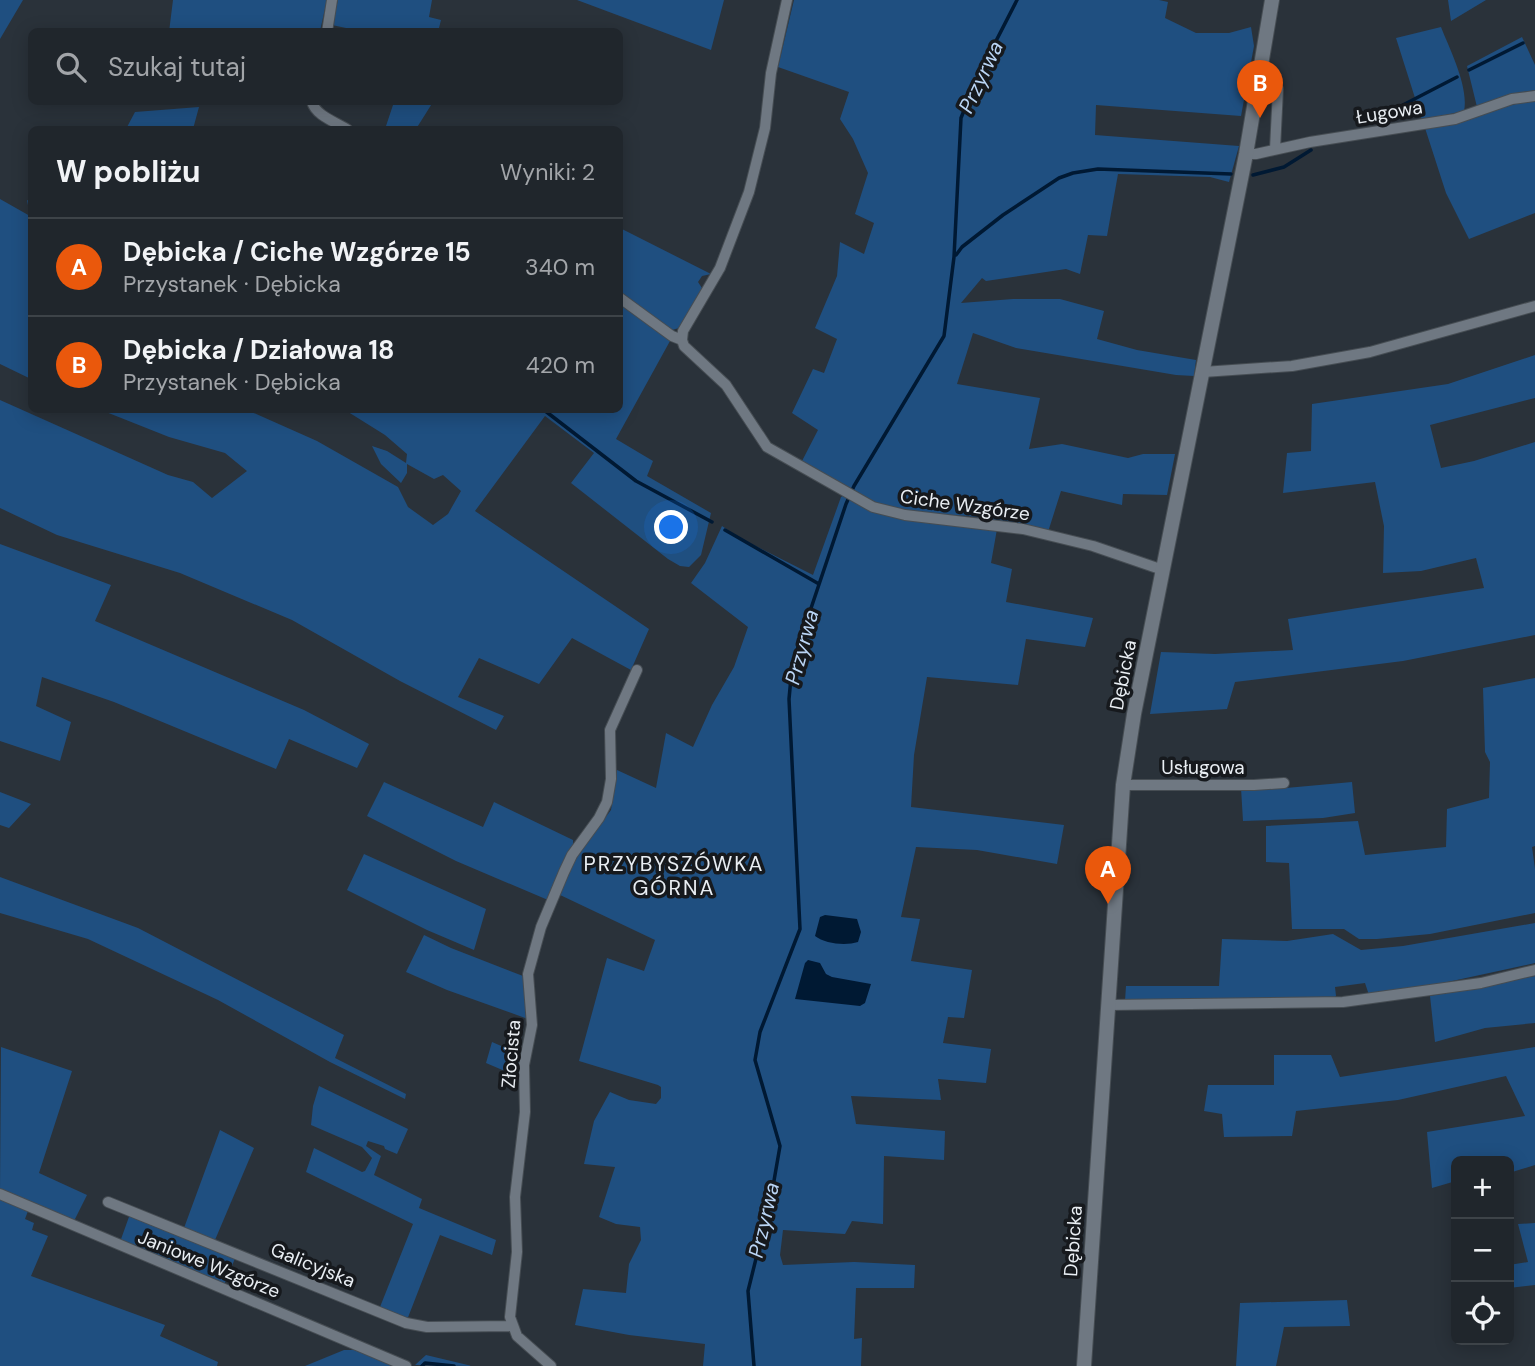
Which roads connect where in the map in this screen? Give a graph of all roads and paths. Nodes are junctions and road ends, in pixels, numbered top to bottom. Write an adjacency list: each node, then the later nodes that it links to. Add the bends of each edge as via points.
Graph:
1 (332, 0): 4 (street)
2 (787, 0): 13 (street, via 749,192 720,268)
3 (1272, 0): 5 (street, Dębicka)
4 (328, 28)
5 (1258, 86): 9 (street, via 1278,89); 10 (street, Dębicka)
6 (1535, 96): 9 (street, Ługowa, via 1455,118)
7 (313, 105): 8 (street)
8 (341, 126)
9 (1275, 149): 10 (street, Ługowa)
10 (1246, 154): 14 (street, Dębicka)
11 (623, 300): 13 (street, Ciche Wzgórze)
12 (1535, 306): 14 (street, via 1370,352 1292,366)
13 (682, 340): 15 (street, Ciche Wzgórze, via 726,386 766,447 886,512 1058,537)
14 (1202, 372): 15 (street, Dębicka)
15 (1163, 570): 18 (street, Dębicka)
16 (637, 670): 23 (street, Złocista, via 610,730 607,802 572,855 529,966 532,1025 524,1065 525,1112 515,1197)
17 (1284, 783): 18 (street, Usługowa)
18 (1123, 785): 20 (street, Dębicka)
19 (1535, 970): 20 (street, via 1480,984 1343,1002)
20 (1108, 1005): 26 (street, Dębicka)
21 (0, 1194): 24 (street, Janiowe Wzgórze)
22 (108, 1202): 23 (street, Galicyjska, via 406,1323)
23 (512, 1326): 25 (street, via 525,1345)
24 (406, 1366)
25 (551, 1366)
26 (1084, 1366)

